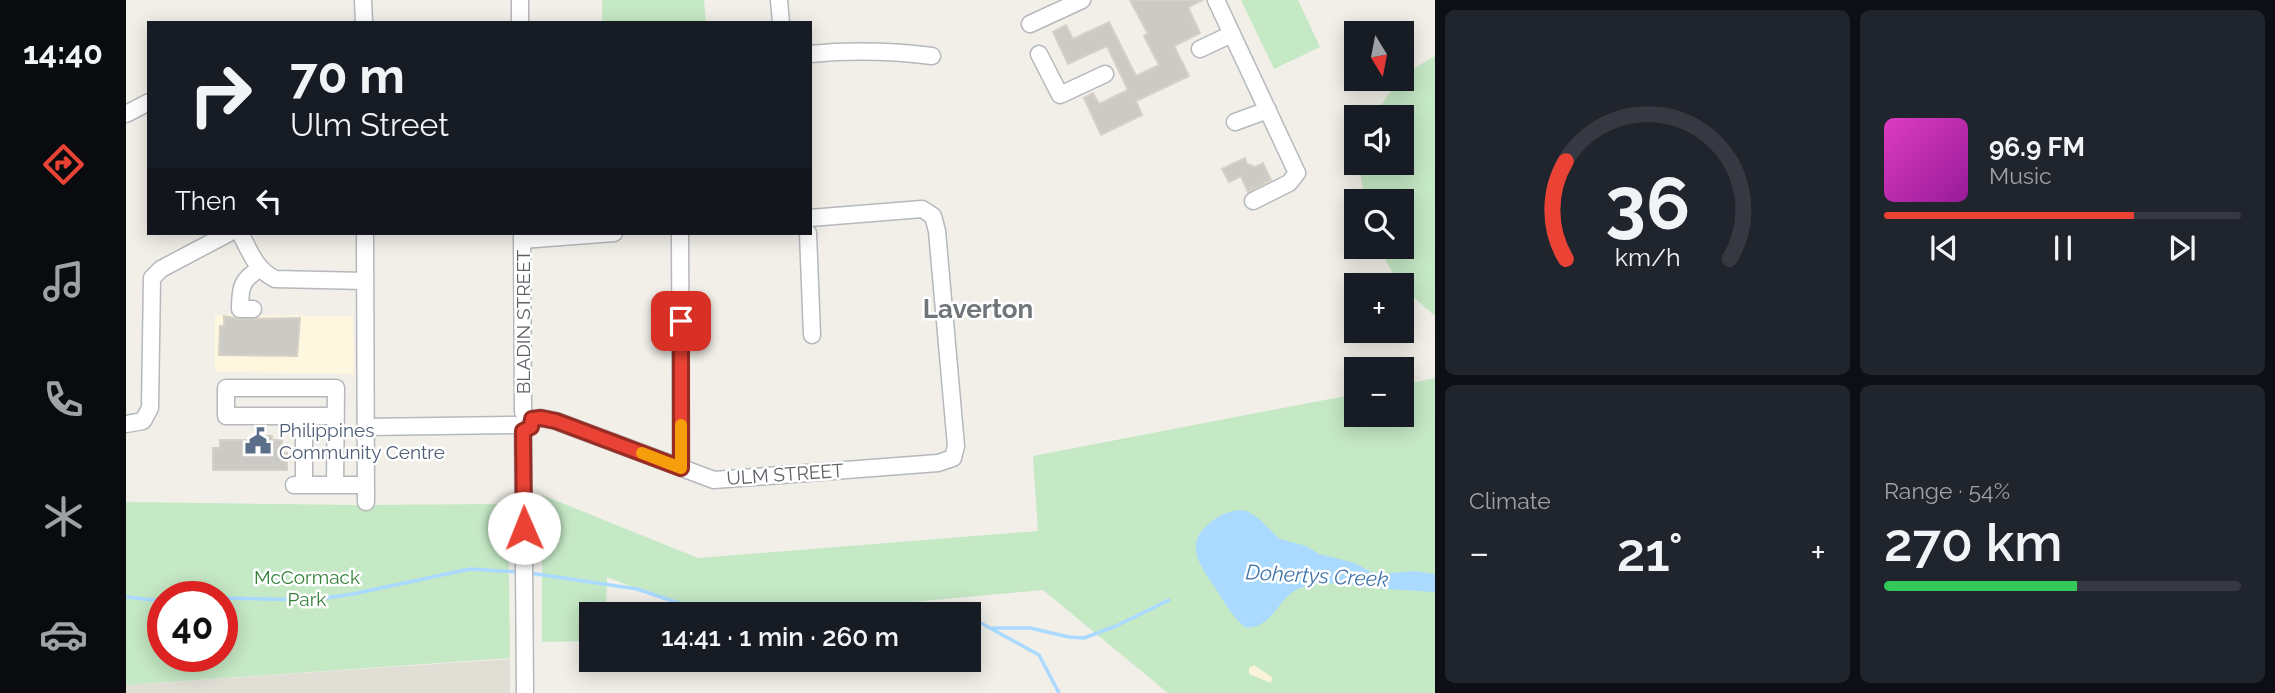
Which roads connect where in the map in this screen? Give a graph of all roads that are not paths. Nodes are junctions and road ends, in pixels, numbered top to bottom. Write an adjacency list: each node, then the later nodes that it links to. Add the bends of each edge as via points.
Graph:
1 (363, 0): 6 (street)
2 (520, 0): 7 (street)
3 (779, 0): 8 (street)
4 (1082, 0): 9 (street)
5 (1216, 0): 10 (street)
6 (364, 21)
7 (520, 21)
8 (781, 21)
9 (1030, 24)
10 (1232, 34): 11 (street); 17 (street)
11 (1200, 49)
12 (812, 54): 14 (street, via 884,50)
13 (1039, 54): 15 (street, via 1060,95)
14 (932, 56)
15 (1105, 74)
16 (147, 103): 18 (street)
17 (1264, 103): 19 (street); 20 (street, via 1297,173 1289,183)
18 (126, 114)
19 (1234, 122)
20 (1253, 201)
21 (812, 218): 38 (street, ULM STREET, via 922,209 935,220 957,462 714,480)
22 (225, 235): 36 (street, via 152,278 150,408 143,421)
23 (241, 235): 29 (street)
24 (365, 235): 30 (street)
25 (568, 235): 28 (street)
26 (680, 235): 38 (street)
27 (808, 235): 32 (street)
28 (522, 237): 35 (street, BLADIN STREET)
29 (260, 270): 30 (street, via 290,281); 31 (street, via 240,288 240,309)
30 (365, 281): 37 (street)
31 (253, 309)
32 (812, 335)
33 (304, 416): 34 (street); 34 (street, via 226,416 226,387 336,388); 39 (street, via 299,485)
34 (336, 416): 39 (street)
35 (523, 422): 37 (street, ULM STREET); 38 (street, ULM STREET, via 556,421); 40 (street, BLADIN STREET)
36 (126, 424)
37 (366, 427): 39 (street, via 366,494)
38 (681, 468)
39 (335, 485)
40 (526, 693)

